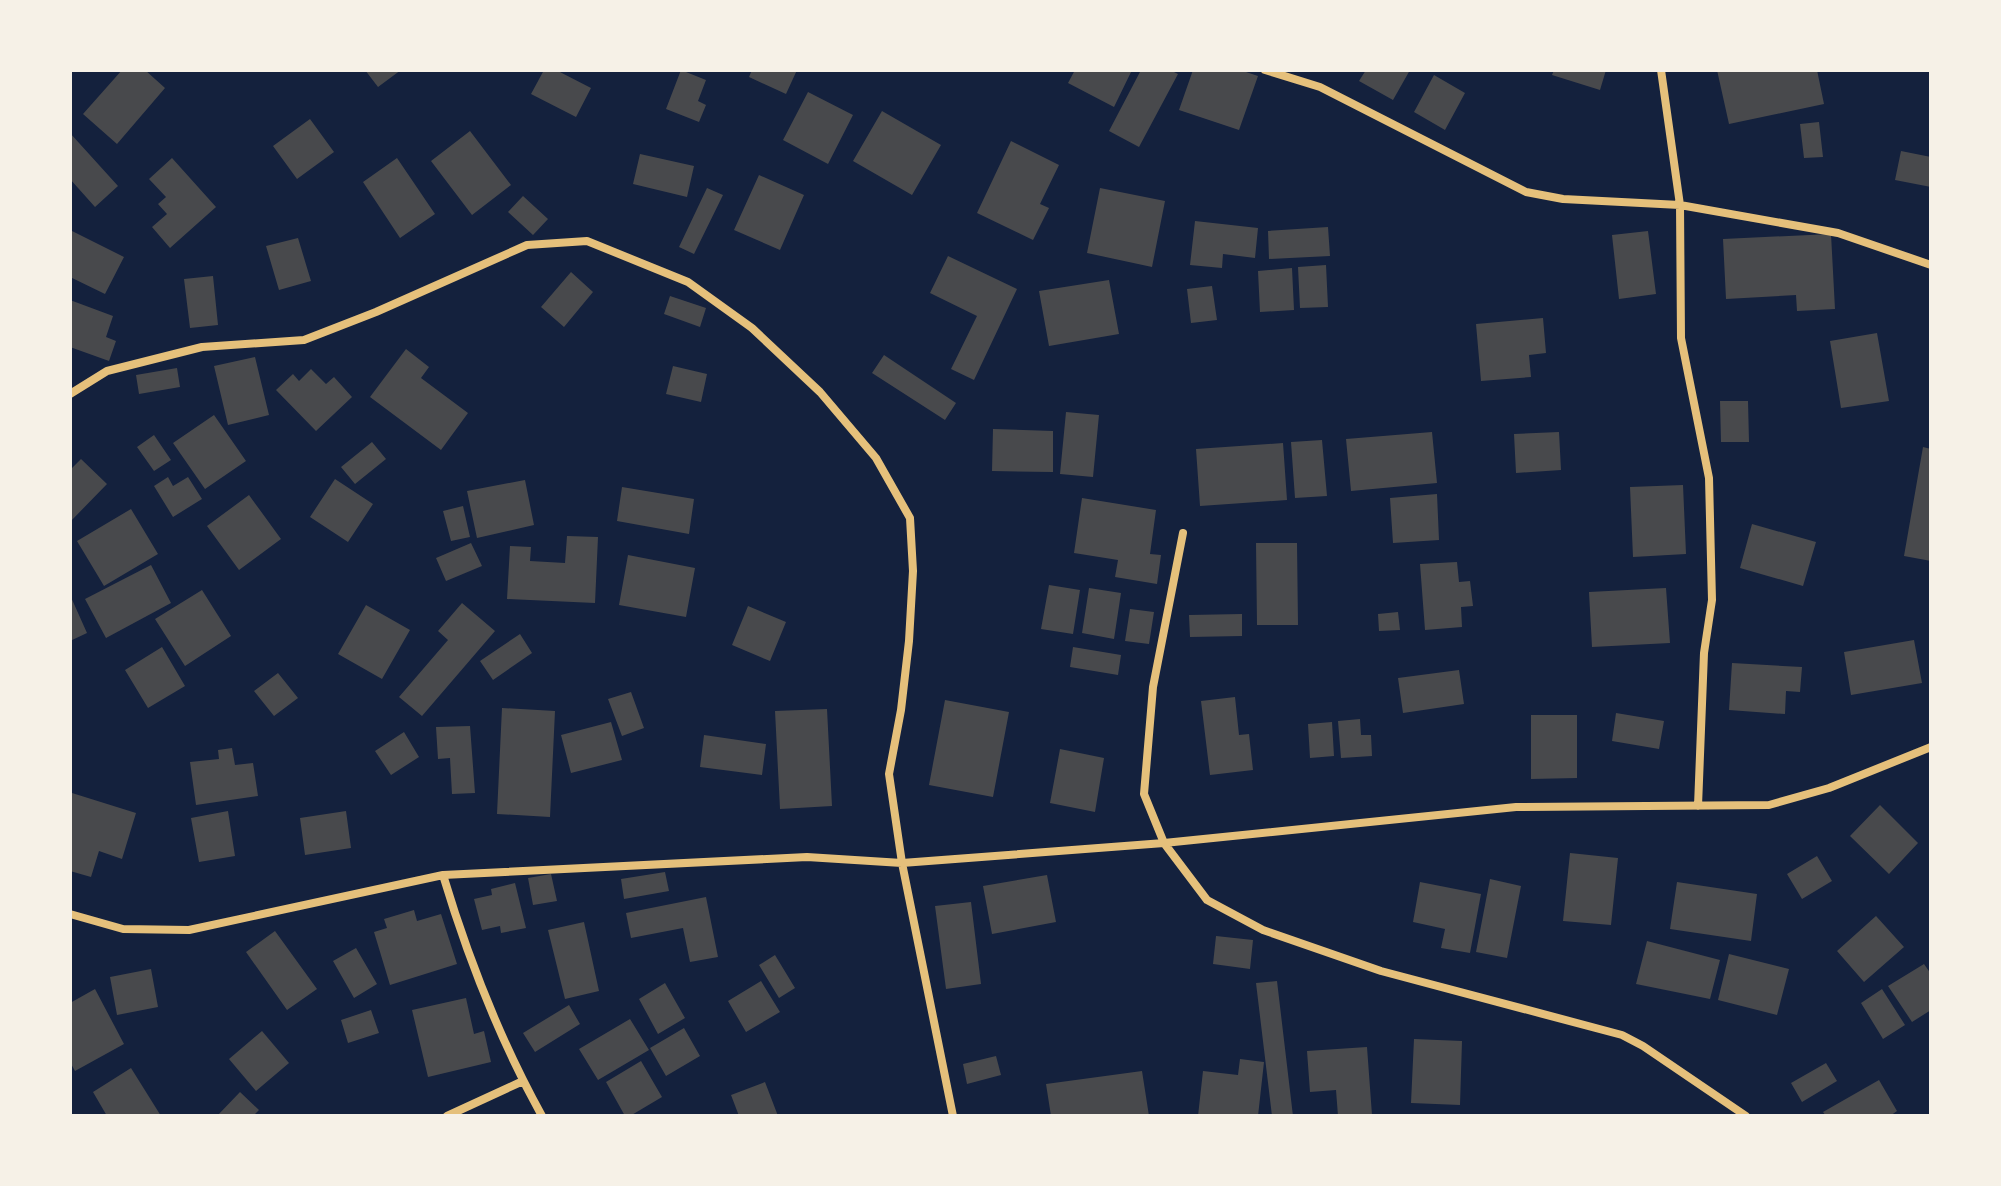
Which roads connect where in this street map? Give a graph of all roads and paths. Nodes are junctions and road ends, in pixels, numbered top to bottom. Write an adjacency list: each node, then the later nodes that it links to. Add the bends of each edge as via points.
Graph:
1 (1265, 70): 3 (street, via 1320,87 1526,192)
2 (1661, 70): 3 (street)
3 (1680, 205): 4 (street, via 1838,233); 8 (street, via 1681,338 1709,478 1712,600 1704,653)
4 (1931, 265)
5 (70, 394): 10 (street, via 107,371 202,347 304,340 527,245 587,241 688,282 752,328 820,392 876,458 910,518 909,641 889,774)
6 (1183, 533): 9 (street, via 1153,687 1144,794)
7 (1931, 747): 8 (street, via 1829,788 1769,805)
8 (1698, 806): 9 (street, via 1516,807)
9 (1164, 843): 10 (street); 17 (street, via 1207,900 1263,930 1381,971 1622,1035)
10 (902, 863): 11 (street, via 807,857); 16 (street)
11 (443, 875): 12 (street, via 189,930 123,929); 13 (street)
12 (70, 914)
13 (523, 1081): 14 (street); 15 (street)
14 (447, 1116)
15 (542, 1116)
16 (953, 1116)
17 (1746, 1116)

